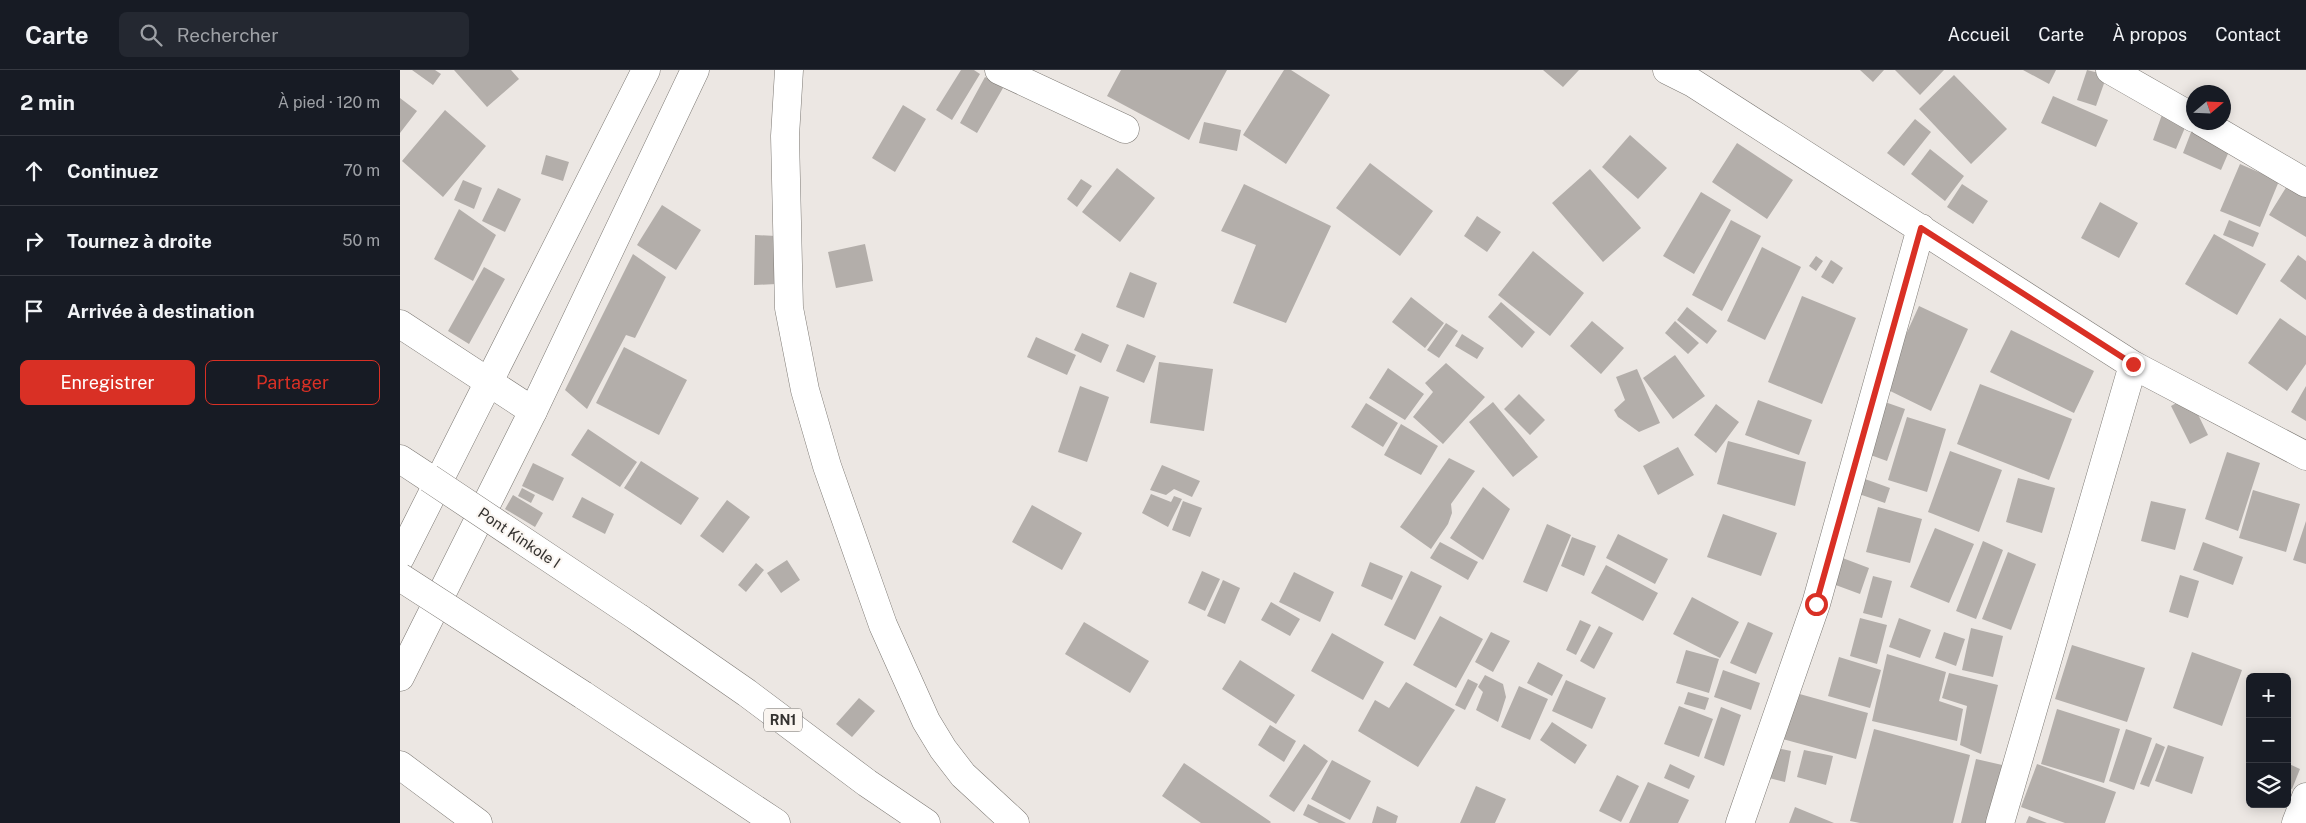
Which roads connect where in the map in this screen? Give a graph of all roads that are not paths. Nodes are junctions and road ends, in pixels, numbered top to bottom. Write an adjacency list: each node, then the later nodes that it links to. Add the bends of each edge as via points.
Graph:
1 (646, 70): 14 (main road)
2 (695, 70): 15 (main road)
3 (789, 70): 26 (main road, via 785,136 790,308 805,390 827,466 883,625 926,720 963,775)
4 (1000, 70): 8 (main road)
5 (1667, 70): 11 (main road, via 1693,83)
6 (2110, 70): 7 (main road)
7 (2186, 113)
8 (1124, 129)
9 (2216, 130): 10 (main road)
10 (2306, 183)
11 (1921, 228): 13 (main road); 27 (main road, via 1816,604)
12 (400, 324): 14 (main road)
13 (2133, 364): 16 (main road); 28 (main road)
14 (490, 384): 15 (main road); 18 (main road)
15 (533, 411): 20 (main road)
16 (2306, 456)
17 (400, 459): 25 (main road, Pont Kinkole I / RN1, bridge, via 639,618)
18 (400, 558)
19 (400, 577): 24 (main road, bridge)
20 (400, 677)
21 (400, 765): 23 (main road)
22 (2306, 797): 29 (main road)
23 (478, 823)
24 (776, 823)
25 (926, 823)
26 (1015, 823)
27 (1740, 823)
28 (2000, 823)
29 (2296, 823)

